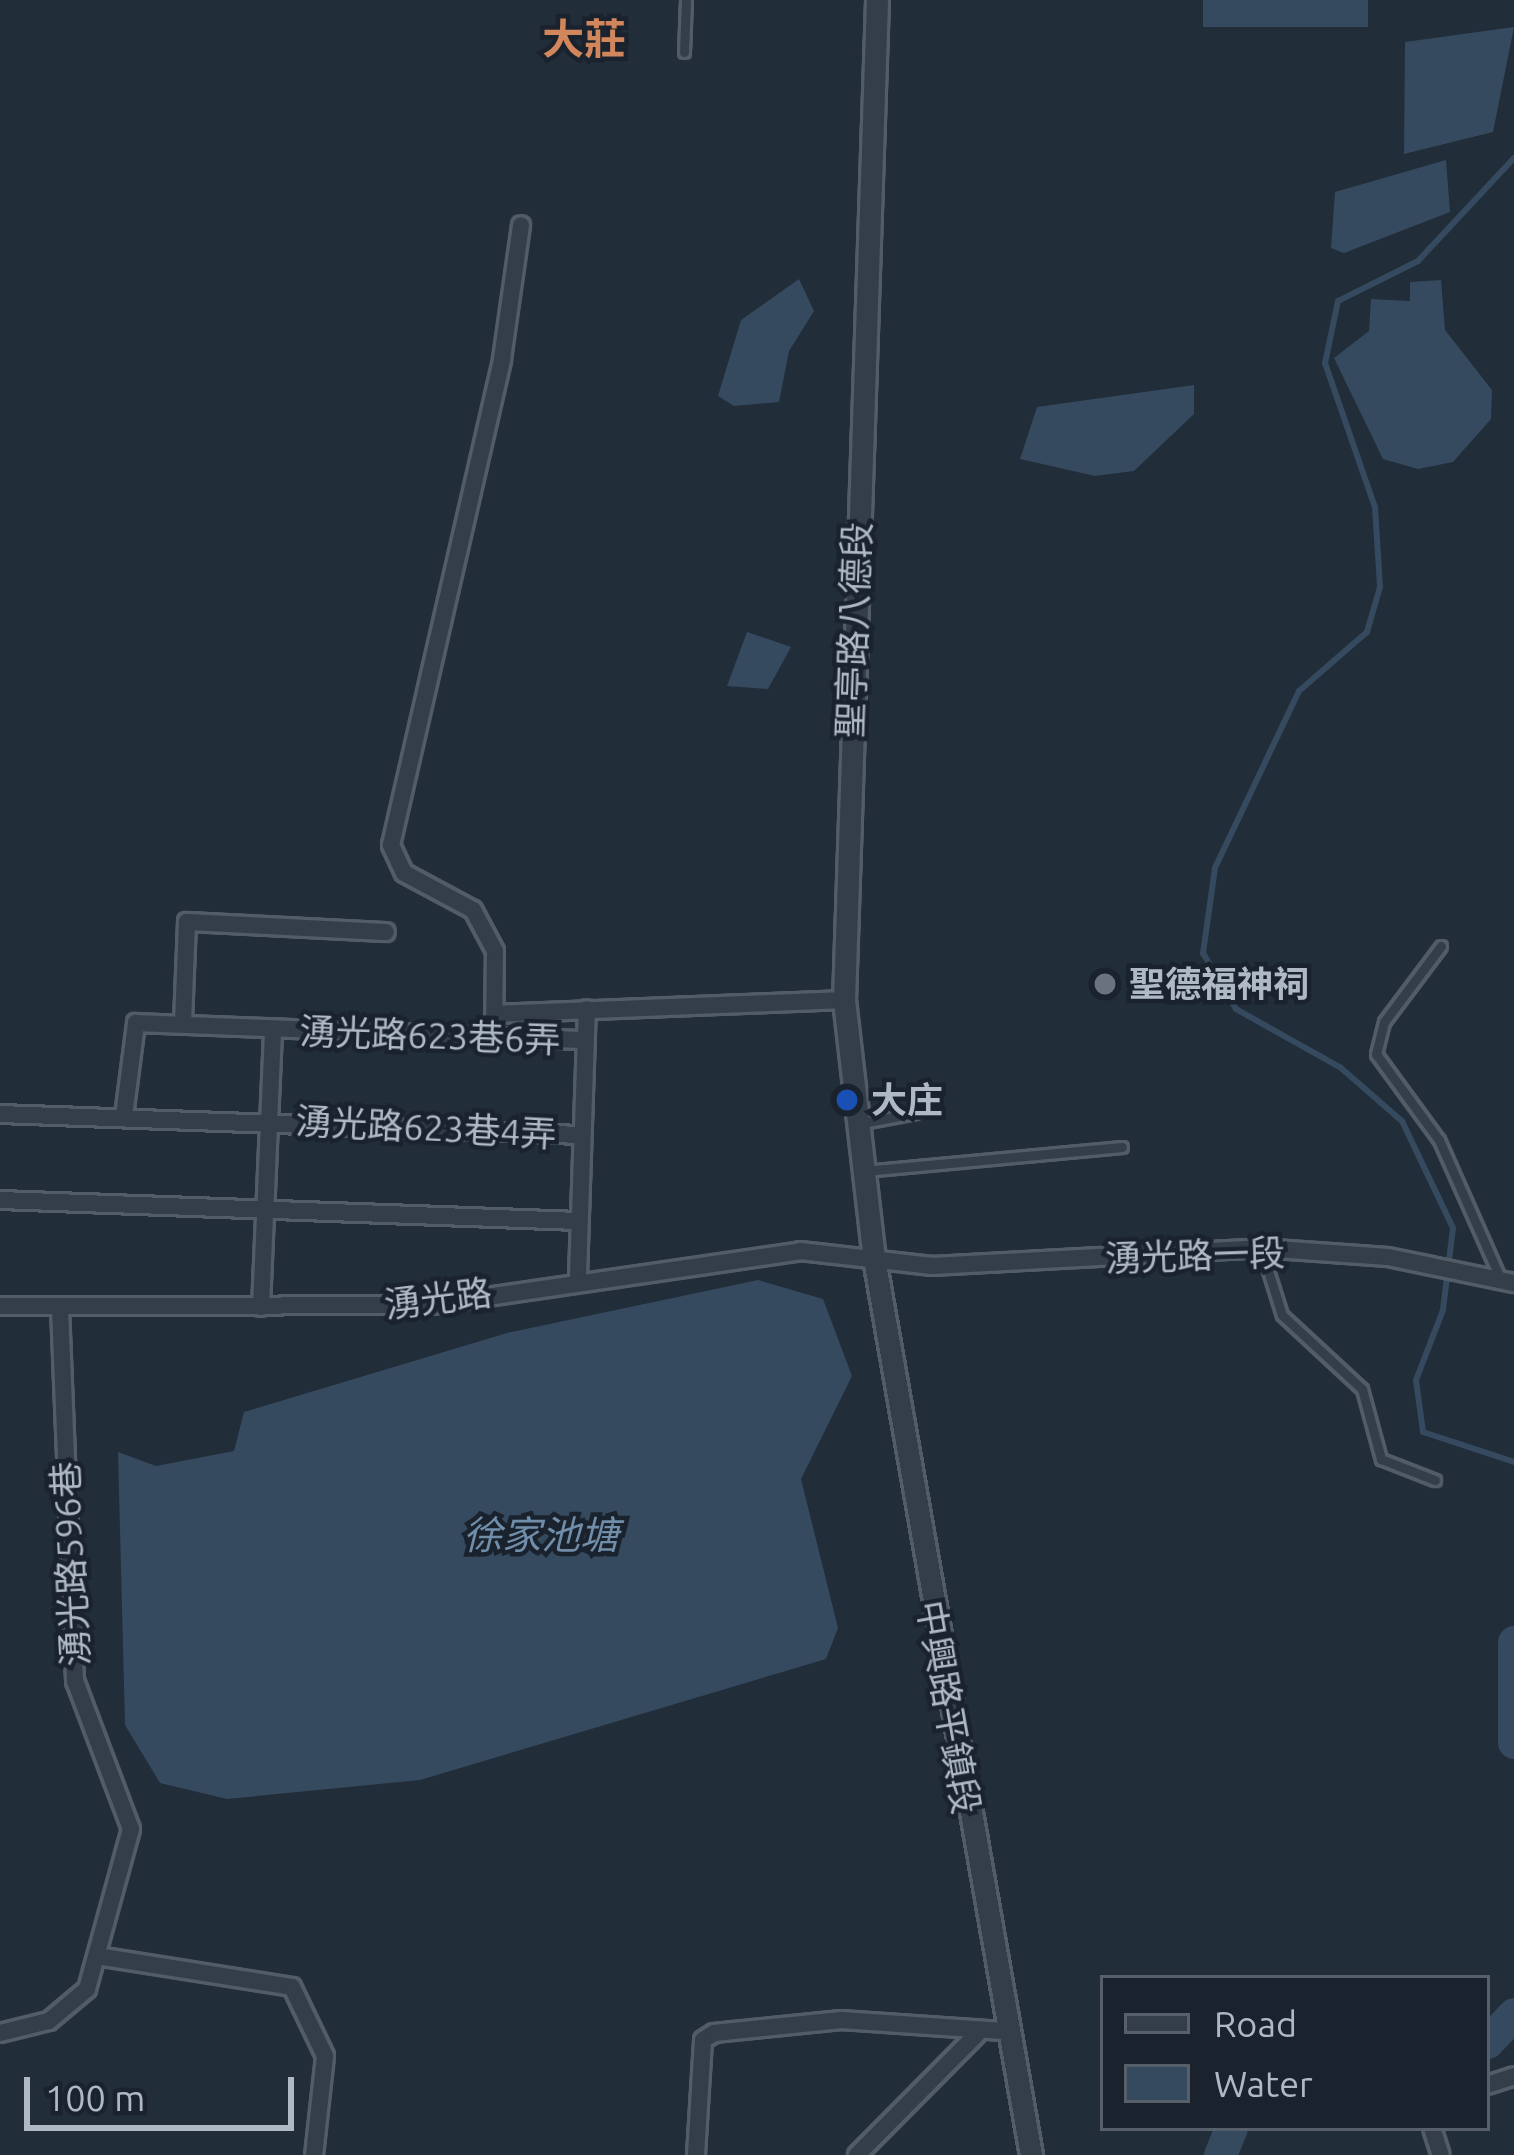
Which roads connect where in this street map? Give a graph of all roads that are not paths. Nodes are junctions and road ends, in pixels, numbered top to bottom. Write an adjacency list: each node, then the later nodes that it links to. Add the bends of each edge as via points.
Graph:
1 (686, 0): 3 (lane)
2 (877, 0): 7 (street, 聖亭路八德段)
3 (684, 52)
4 (521, 225): 9 (street, via 502,359 391,845 404,873 473,910 495,951)
5 (386, 932): 10 (street, via 187,922)
6 (1441, 946): 28 (lane, via 1384,1022 1376,1054 1439,1140)
7 (844, 1000): 8 (street); 18 (street, 聖亭路八德段)
8 (587, 1009): 9 (street); 13 (street)
9 (495, 1014): 12 (street)
10 (183, 1022): 11 (street, 湧光路623巷6弄); 16 (street, via 136,1023)
11 (273, 1030): 12 (street, 湧光路623巷6弄); 17 (street)
12 (494, 1040): 13 (street, 湧光路623巷6弄)
13 (586, 1040): 19 (street)
14 (915, 1113): 18 (lane)
15 (0, 1114): 16 (street, 湧光路623巷4弄)
16 (124, 1116): 17 (street, 湧光路623巷4弄)
17 (270, 1120): 19 (street, 湧光路623巷4弄); 23 (street)
18 (856, 1124): 21 (street, 聖亭路八德段)
19 (582, 1135): 24 (street)
20 (1122, 1148): 21 (lane)
21 (864, 1172): 26 (street, 聖亭路八德段)
22 (0, 1200): 23 (street)
23 (266, 1208): 24 (street); 30 (street)
24 (577, 1222): 27 (street)
25 (1261, 1248): 26 (street, 湧光路一段, via 932,1266); 28 (street, 湧光路一段); 32 (lane, via 1282,1315 1362,1389 1382,1459)
26 (874, 1258): 27 (street, 湧光路, via 800,1251); 34 (street, 中興路平鎮段)
27 (578, 1276): 30 (street, 湧光路, via 432,1305)
28 (1508, 1281)
29 (0, 1306): 31 (street, 湧光路)
30 (261, 1307): 31 (street, 湧光路)
31 (60, 1310): 33 (street, 湧光路596巷, via 76,1681 131,1828)
32 (1436, 1480)
33 (97, 1956): 35 (street, 湧光路596巷, via 87,1989 62,2012); 37 (street, via 292,1987 325,2056)
34 (1004, 2031): 36 (street); 40 (street, 中興路平鎮段)
35 (0, 2033)
36 (976, 2034): 38 (street, via 841,2020 714,2033 703,2040); 39 (street)
37 (314, 2155)
38 (695, 2155)
39 (857, 2155)
40 (1031, 2155)

